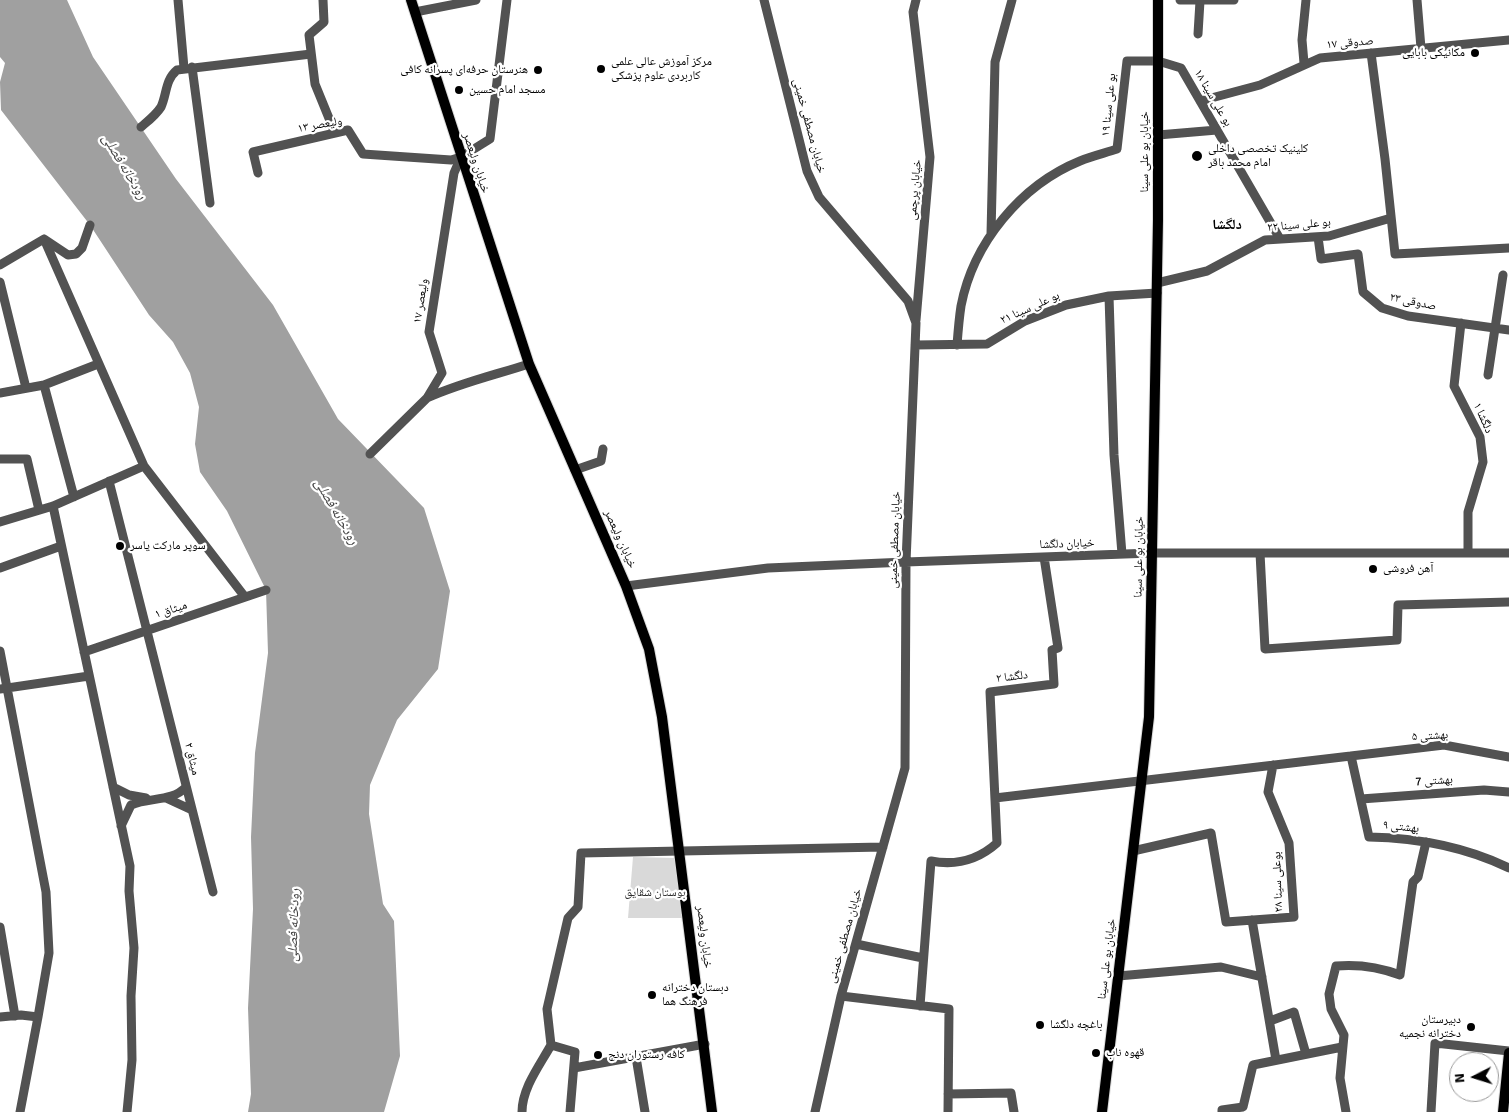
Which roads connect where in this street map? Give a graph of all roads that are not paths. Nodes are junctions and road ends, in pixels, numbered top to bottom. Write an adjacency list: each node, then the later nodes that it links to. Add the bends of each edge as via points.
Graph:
1 (178, 0): 23 (street)
2 (323, 0): 20 (street, via 324,22 309,35)
3 (411, 0): 15 (main road, خیابان ولیعصر)
4 (476, 0): 15 (street)
5 (507, 0): 29 (street, via 490,139)
6 (764, 0): 44 (street, خیابان مصطفی خمینی, via 806,171 819,197 908,301)
7 (916, 0): 44 (street, خیابان پرچمی, via 913,12 930,157)
8 (1012, 0): 34 (street, via 995,62)
9 (1158, 0): 21 (main road, خیابان بو علی سینا)
10 (1180, 0): 14 (street)
11 (1234, 0): 14 (street)
12 (1306, 0): 22 (street, via 1302,40)
13 (1417, 0): 18 (street)
14 (1200, 1): 16 (street)
15 (415, 12): 29 (main road, خیابان ولیعصر)
16 (1198, 34)
17 (1509, 40): 18 (street, صدوقی ۱۷)
18 (1421, 48): 19 (street, صدوقی ۱۷)
19 (1371, 53): 22 (street, صدوقی ۱۷, via 1320,58); 32 (street)
20 (311, 54): 23 (street); 27 (street, via 315,84)
21 (1158, 61): 24 (street, بو علی سینا ۱۸, via 1181,68); 28 (main road, خیابان بو علی سینا); 34 (street, بو علی سینا ۱۹, via 1127,62 1117,149 1080,161 1046,180 1016,204)
22 (1304, 63): 24 (street, صدوقی ۱۷, via 1260,85)
23 (188, 68): 25 (street, via 177,70 170,76 161,106); 31 (street)
24 (1200, 101): 26 (street, بو علی سینا ۱۸)
25 (141, 128)
26 (1217, 130): 28 (street); 37 (street, بو علی سینا ۱۸)
27 (335, 133): 29 (street, ولیعصر ۱۳, via 348,130 363,154 451,160); 30 (street, ولیعصر ۱۳, via 253,152)
28 (1158, 135): 42 (main road, خیابان بو علی سینا)
29 (461, 157): 51 (main road, خیابان ولیعصر); 56 (street, ولیعصر ۱۷, via 454,173 429,332 442,373)
30 (258, 173)
31 (210, 204)
32 (1391, 218): 35 (street, بو علی سینا ۲۲, via 1348,232); 38 (street, via 1395,254)
33 (90, 225): 36 (street, via 82,248 76,254 68,255)
34 (991, 234): 49 (street, بو علی سینا ۱۹, via 961,306)
35 (1318, 237): 37 (street, بو علی سینا ۲۲); 45 (street, صدوقی ۲۳, via 1321,258 1358,254 1361,287 1371,301 1382,308 1408,316)
36 (44, 239): 39 (street); 50 (street)
37 (1280, 239): 42 (street, بو علی سینا ۲۲, via 1266,240 1207,271)
38 (1509, 248)
39 (0, 266)
40 (1503, 275): 46 (street)
41 (0, 282): 54 (street)
42 (1157, 288): 43 (street, بو علی سینا ۲۱); 68 (main road, خیابان بو علی سینا)
43 (1109, 296): 49 (street, بو علی سینا ۲۱, via 1045,312 987,344); 72 (street, via 1114,455)
44 (916, 323): 48 (street, خیابان مصطفی خمینی)
45 (1461, 323): 46 (street, صدوقی ۲۳); 70 (street, دلگشا ۱, via 1454,386 1480,436 1483,462 1468,512)
46 (1494, 328): 47 (street, صدوقی ۲۳); 52 (street)
47 (1509, 330)
48 (915, 345): 49 (street, بو علی سینا ۲۱); 74 (street, خیابان مصطفی خمینی)
49 (957, 345)
50 (98, 364): 53 (street); 60 (street)
51 (529, 364): 56 (street); 61 (main road, خیابان ولیعصر)
52 (1488, 375)
53 (44, 385): 54 (street); 63 (street)
54 (26, 388): 55 (street)
55 (0, 393)
56 (427, 398): 58 (street)
57 (604, 449): 61 (street, via 601,461)
58 (370, 454)
59 (0, 459): 65 (street, via 27,459)
60 (144, 466): 62 (street); 78 (street)
61 (576, 470): 76 (main road, خیابان ولیعصر)
62 (109, 481): 63 (street); 80 (street, میثاق ۲)
63 (74, 497): 64 (street)
64 (53, 506): 65 (street); 67 (street)
65 (39, 510): 66 (street)
66 (0, 522)
67 (61, 546): 75 (street); 82 (street)
68 (1152, 553): 69 (street, خیابان دلگشا); 72 (street, خیابان دلگشا); 88 (main road, خیابان بو علی سینا, via 1149,717)
69 (1260, 553): 70 (street, خیابان دلگشا); 79 (street, via 1265,649 1397,640 1398,605)
70 (1468, 553): 71 (street, خیابان دلگشا)
71 (1509, 553)
72 (1122, 554): 73 (street, خیابان دلگشا)
73 (1044, 557): 74 (street, خیابان دلگشا); 93 (street, دلگشا ۲, via 1058,648 1052,650 1054,684 990,692)
74 (906, 562): 76 (street, خیابان دلگشا, via 768,568); 99 (street, خیابان مصطفی خمینی, via 904,768)
75 (0, 568)
76 (626, 586): 100 (main road, خیابان ولیعصر, via 649,650 662,717)
77 (266, 590): 78 (street, میثاق ۱)
78 (245, 597): 80 (street, میثاق ۱)
79 (1509, 602)
80 (147, 631): 82 (street, میثاق ۱); 90 (street, میثاق ۲)
81 (0, 651): 84 (street)
82 (84, 652): 83 (street)
83 (89, 676): 84 (street); 89 (street)
84 (3, 688): 114 (street, via 46,892 49,953)
85 (1351, 756): 86 (street, بهشتی ۵, via 1444,745); 87 (street, بهشتی ۵); 95 (street, بهشتی ۹)
86 (1509, 757)
87 (1273, 765): 88 (street, بهشتی ۵); 104 (street, بوعلی سینا ۲۸, via 1268,792 1289,843 1294,917)
88 (1141, 781): 93 (street, بهشتی ۵); 101 (main road, خیابان بو علی سینا)
89 (113, 787): 94 (street, via 137,798); 97 (street)
90 (186, 787): 92 (street, via 179,795); 96 (street, میثاق ۲)
91 (1509, 792): 95 (street, بهشتی 7, via 1475,791)
92 (164, 798): 94 (street); 96 (street)
93 (995, 798): 107 (street, دلگشا ۲, via 997,843 981,855 962,862 931,861)
94 (149, 799): 97 (street, via 131,805)
95 (1361, 799): 98 (street, بهشتی ۹, via 1369,837)
96 (192, 810): 103 (street, میثاق ۲)
97 (121, 827): 126 (street, via 130,866 134,948 132,1060)
98 (1426, 842): 102 (street, بهشتی ۹); 118 (street, via 1418,876 1413,882 1400,975 1369,966 1336,966 1330,994 1331,1009 1344,1035)
99 (883, 847): 100 (street); 106 (street, خیابان مصطفی خمینی)
100 (680, 851): 116 (main road, خیابان ولیعصر); 117 (street, via 581,853 578,908 568,918 547,1009)
101 (1133, 851): 104 (street, بوعلی سینا ۲۸, via 1211,833 1226,922); 108 (main road, خیابان بو علی سینا)
102 (1509, 868)
103 (213, 892)
104 (1252, 920): 109 (street)
105 (0, 927): 112 (street)
106 (856, 944): 107 (street); 110 (street, خیابان مصطفی خمینی)
107 (923, 958): 111 (street)
108 (1118, 976): 109 (street, via 1221,967); 134 (main road, خیابان بو علی سینا)
109 (1262, 977): 115 (street)
110 (841, 996): 111 (street); 131 (street, خیابان مصطفی خمینی)
111 (920, 1006): 124 (street, via 949,1009)
112 (15, 1016): 113 (street); 114 (street)
113 (0, 1017)
114 (38, 1017): 125 (street)
115 (1270, 1020): 120 (street, via 1294,1012); 122 (street)
116 (704, 1044): 121 (street); 130 (main road, خیابان ولیعصر)
117 (551, 1045): 123 (street, via 575,1052); 127 (street, via 532,1078)
118 (1342, 1047): 120 (street); 136 (street, via 1340,1078)
119 (1509, 1052): 137 (street, via 1435,1043); 138 (main road)
120 (1306, 1054): 122 (street)
121 (636, 1057): 123 (street); 129 (street)
122 (1276, 1060): 135 (street, via 1253,1065 1243,1107)
123 (574, 1068): 128 (street)
124 (948, 1094): 132 (street); 133 (street, via 1011,1093)
125 (20, 1112)
126 (127, 1112)
127 (522, 1112)
128 (570, 1112)
129 (645, 1112)
130 (712, 1112)
131 (815, 1112)
132 (948, 1112)
133 (1014, 1112)
134 (1102, 1112)
135 (1222, 1112)
136 (1346, 1112)
137 (1431, 1112)
138 (1504, 1112)

